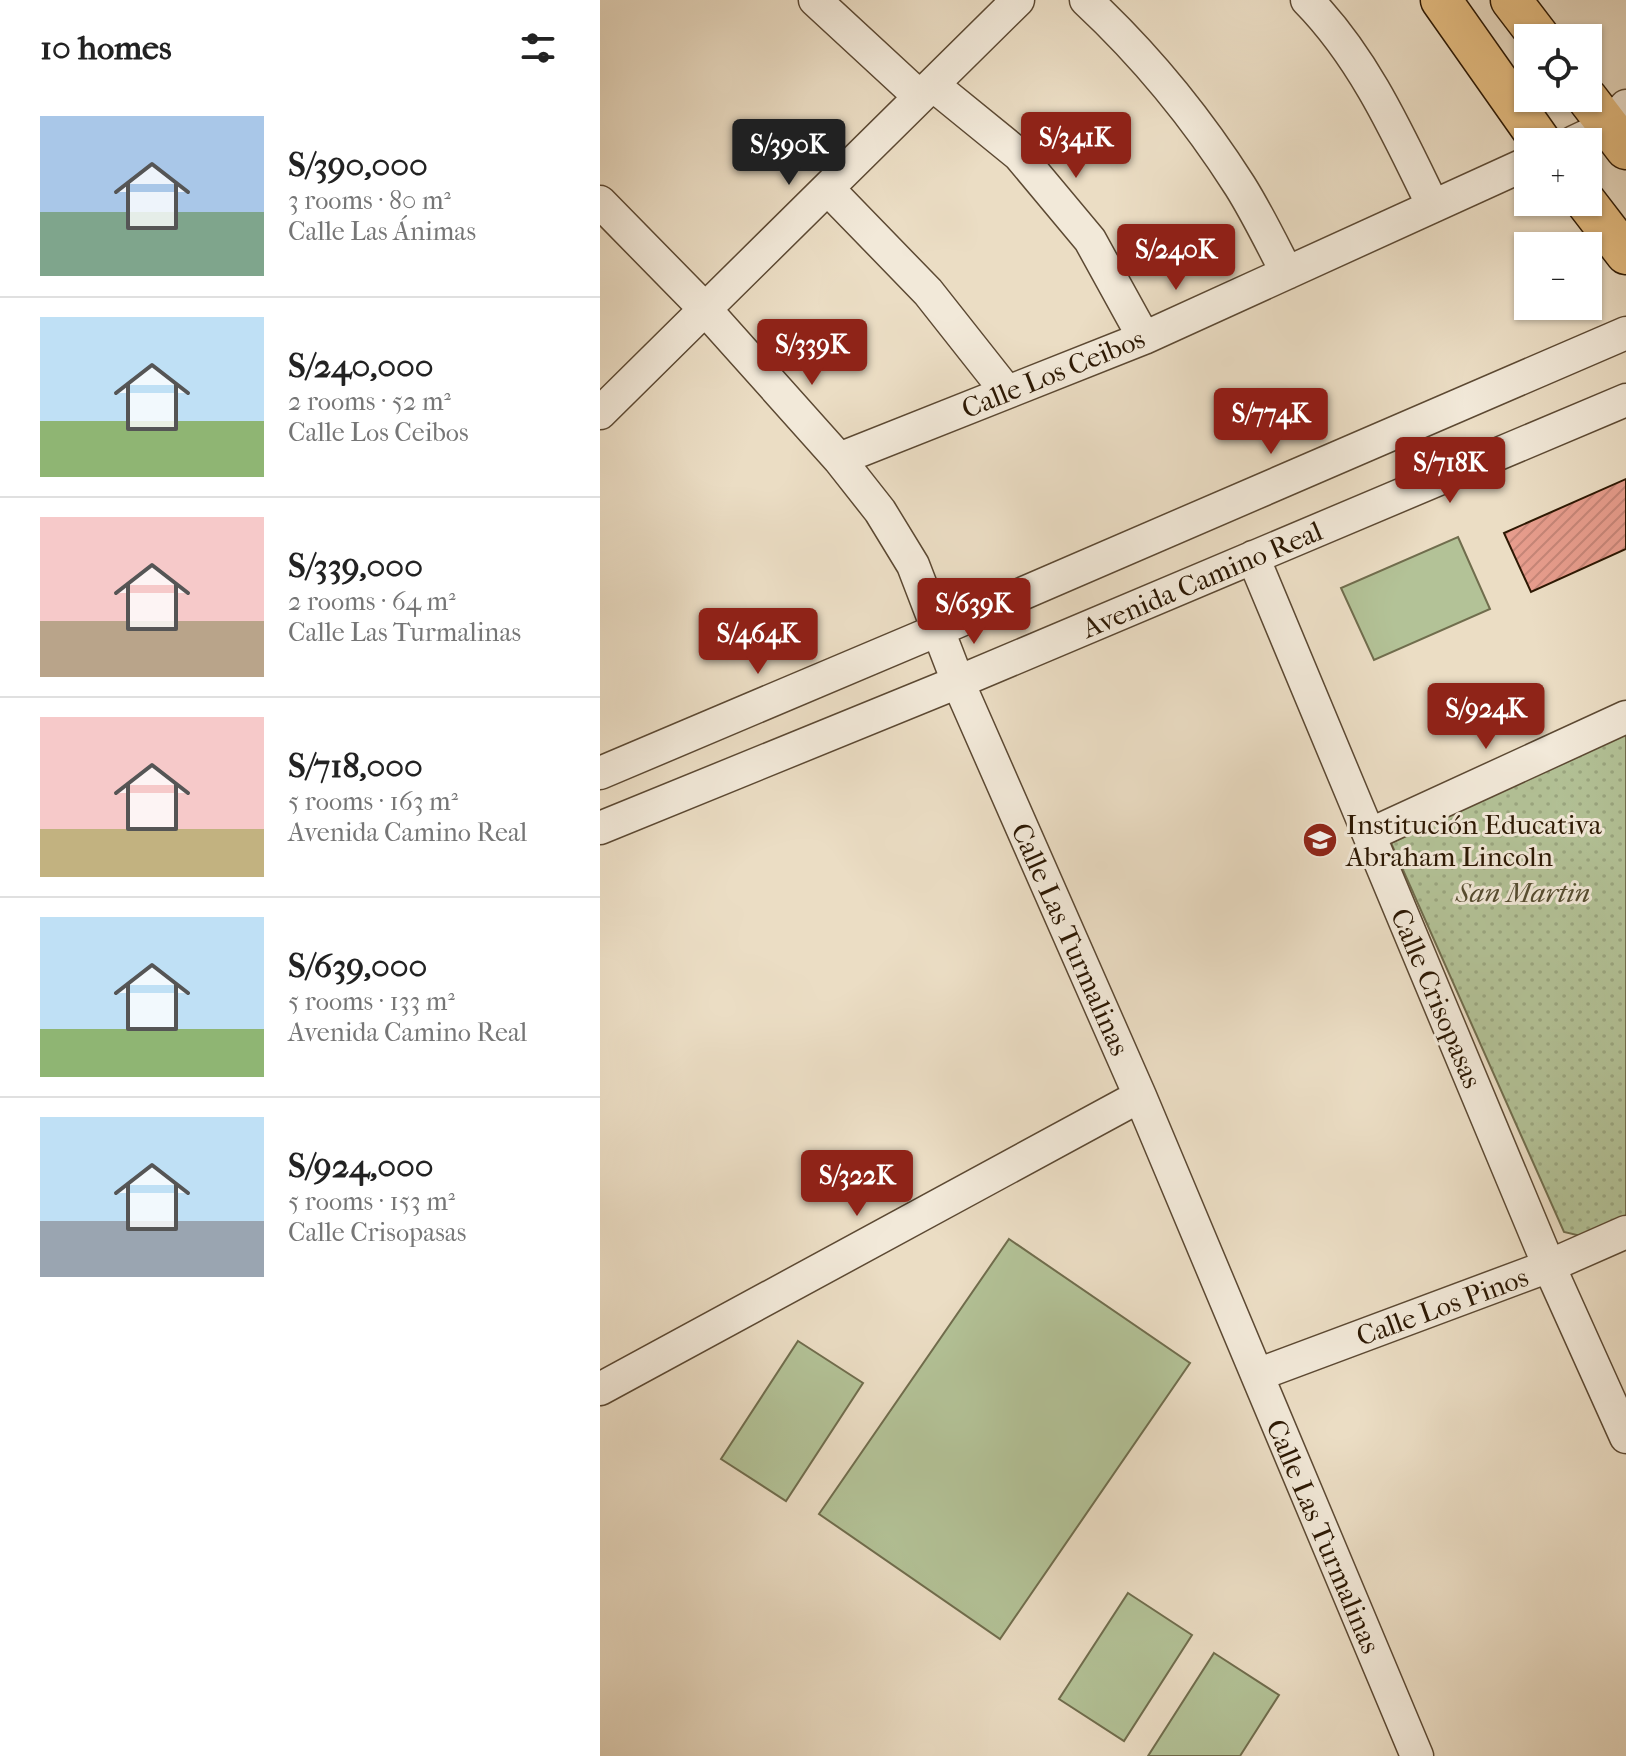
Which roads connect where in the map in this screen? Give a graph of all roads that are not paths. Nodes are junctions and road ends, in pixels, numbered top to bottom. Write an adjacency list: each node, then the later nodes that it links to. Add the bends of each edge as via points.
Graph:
1 (815, 0): 8 (street)
2 (1018, 0): 8 (street)
3 (1086, 0): 16 (street, via 1186,107 1241,187)
4 (1307, 0): 13 (street, via 1384,106)
5 (1441, 0): 9 (main road)
6 (1511, 0): 7 (main road)
7 (1529, 24)
8 (927, 91): 11 (street); 19 (street, via 1019,155 1090,240)
9 (1531, 128)
10 (1514, 169): 13 (street, Calle Los Ceibos)
11 (828, 189): 17 (street); 20 (street, via 928,292)
12 (600, 202): 17 (street, Calle Las Turmalinas)
13 (1433, 206): 16 (street, Calle Los Ceibos)
14 (1597, 216): 15 (main road)
15 (1626, 254)
16 (1287, 273): 19 (street, Calle Los Ceibos)
17 (704, 308): 22 (street); 23 (street, Calle Las Turmalinas)
18 (1626, 333): 25 (street, Avenida Camino Real)
19 (1144, 338): 20 (street, Calle Los Ceibos)
20 (1007, 392): 23 (street, Calle Los Ceibos)
21 (1626, 400): 24 (street, Avenida Camino Real)
22 (600, 413)
23 (839, 459): 25 (street, Calle Las Turmalinas, via 913,565)
24 (1253, 557): 26 (street, Avenida Camino Real); 30 (street, Calle Crisopasas)
25 (938, 630): 26 (street, Calle Las Turmalinas); 28 (street, Avenida Camino Real)
26 (958, 682): 29 (street, Avenida Camino Real); 31 (street, Calle Las Turmalinas)
27 (1626, 717): 30 (street)
28 (600, 773)
29 (600, 828)
30 (1369, 835): 33 (street, Calle Crisopasas)
31 (1140, 1096): 34 (street, Calle Las Turmalinas); 35 (street)
32 (1626, 1232): 33 (street, Calle Los Pinos)
33 (1549, 1266): 34 (street, Calle Los Pinos); 36 (street, Calle Crisopasas)
34 (1257, 1375): 37 (street, Calle Las Turmalinas)
35 (600, 1389)
36 (1626, 1437)
37 (1417, 1756)

